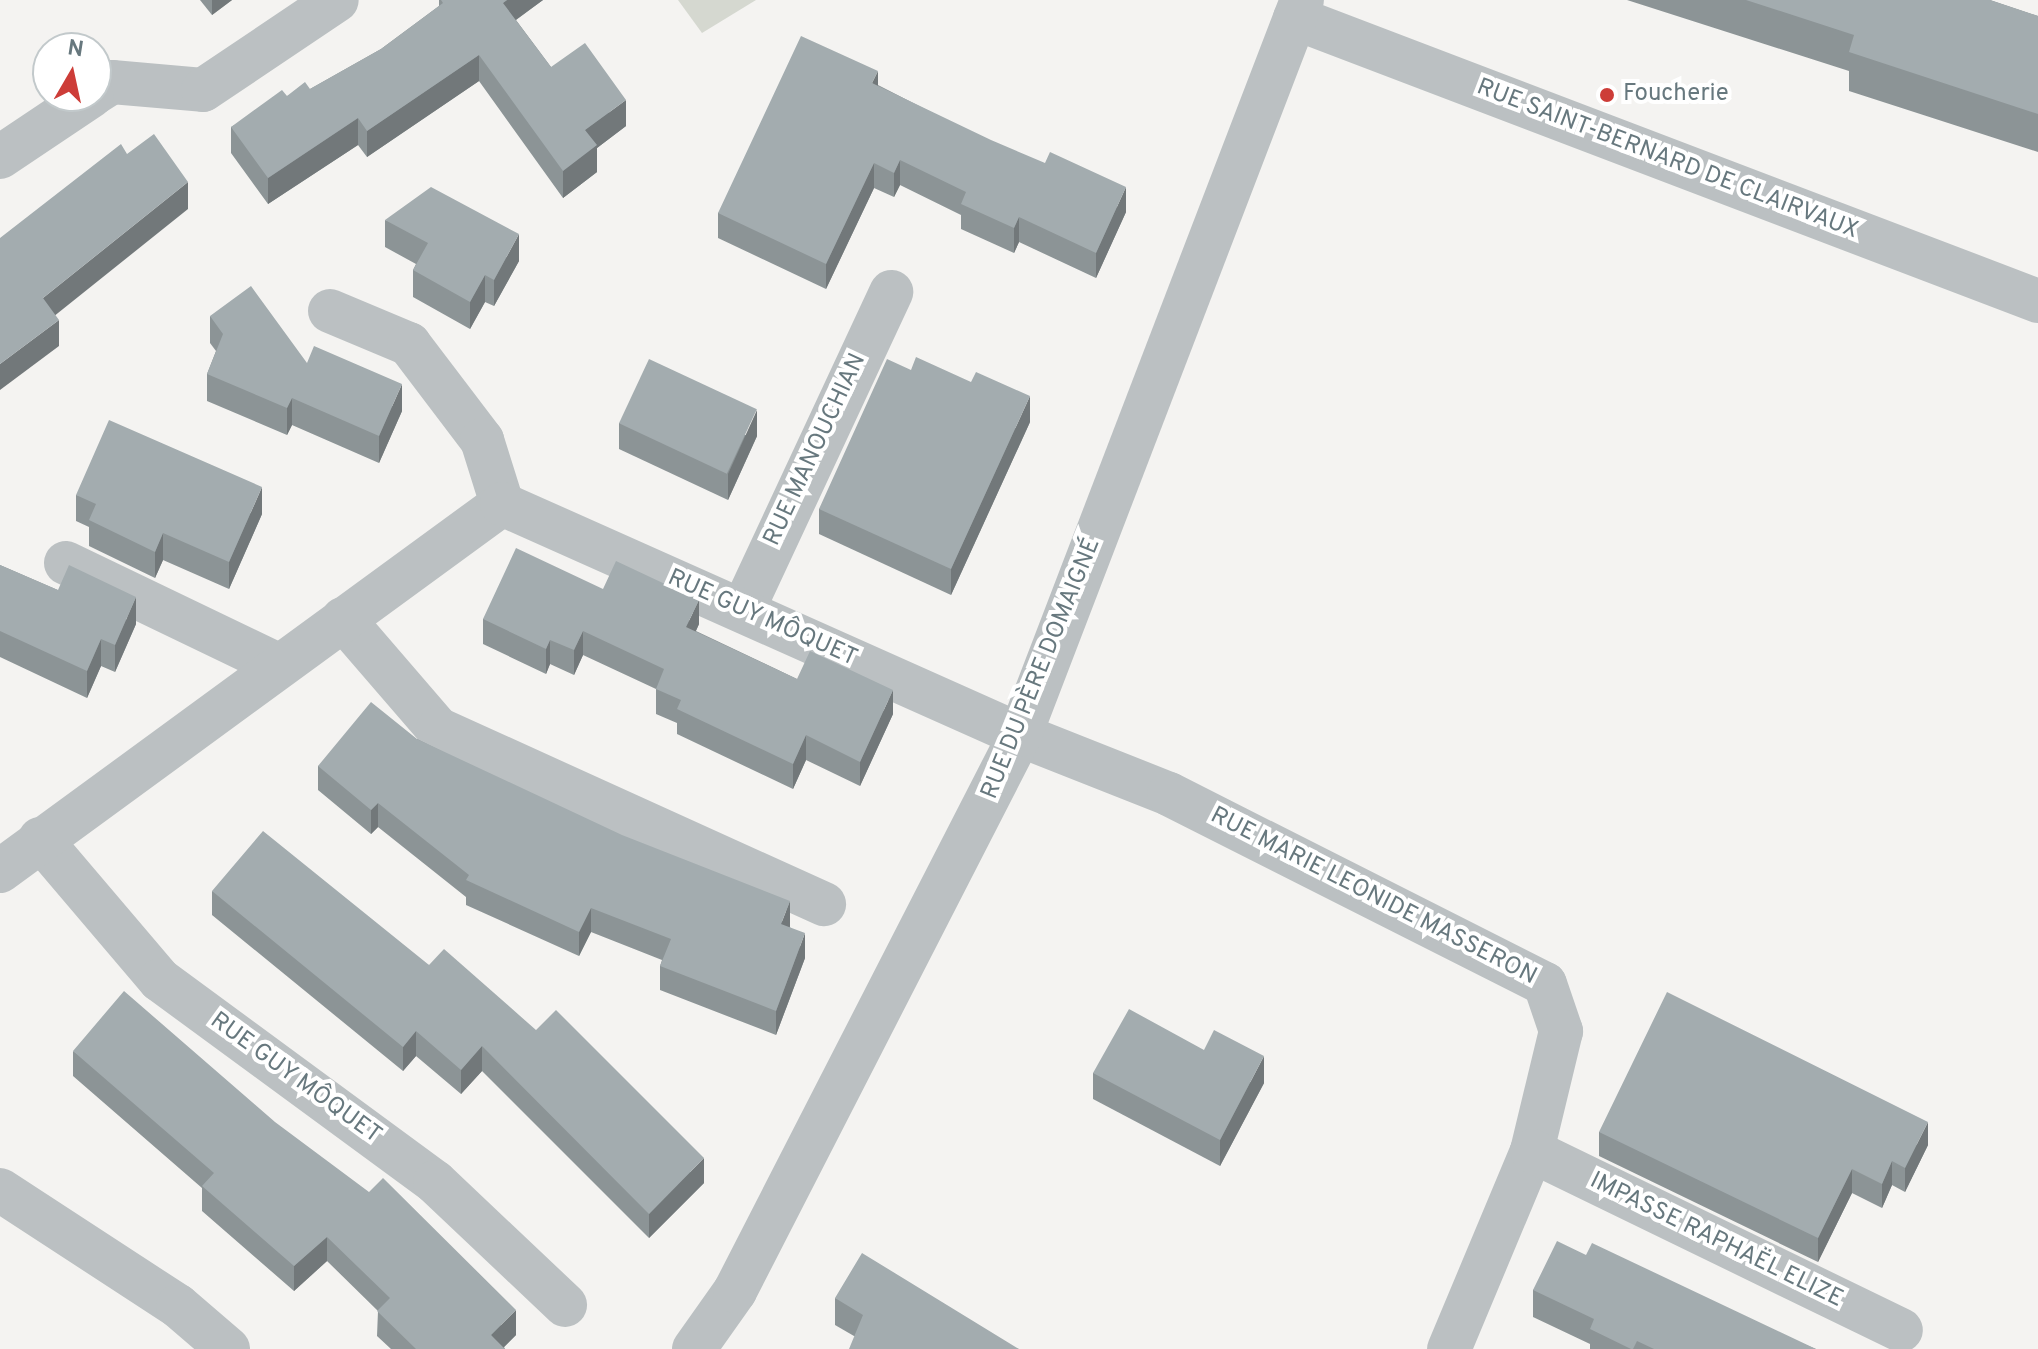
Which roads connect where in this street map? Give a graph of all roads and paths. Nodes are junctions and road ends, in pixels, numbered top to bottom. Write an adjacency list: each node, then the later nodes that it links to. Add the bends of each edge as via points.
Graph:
1 (337, 0): 3 (street, via 203,90)
2 (1298, 9): 7 (street, RUE SAINT-BERNARD DE CLAIRVAUX); 14 (street, RUE DU PÈRE DOMAIGNÉ)
3 (112, 82)
4 (67, 112): 5 (street)
5 (0, 157)
6 (891, 292): 11 (street, RUE MANOUCHIAN)
7 (2038, 301)
8 (330, 311): 9 (street, via 409,344 482,440)
9 (502, 504): 11 (street, RUE GUY MÔQUET); 12 (street)
10 (66, 563): 13 (street)
11 (743, 610): 14 (street, RUE GUY MÔQUET)
12 (343, 619): 13 (street); 17 (street, via 438,729)
13 (278, 665): 15 (street)
14 (1020, 735): 18 (street, RUE MARIE LEONIDE MASSERON, via 1169,794 1545,984 1561,1031); 23 (street, RUE DU PÈRE DOMAIGNÉ, via 735,1291)
15 (40, 839): 16 (street); 20 (street, RUE GUY MÔQUET, via 160,980 435,1182)
16 (0, 871)
17 (824, 904)
18 (1532, 1151): 21 (street, IMPASSE RAPHAËL ELIZE); 24 (street, RUE MARIE LEONIDE MASSERON)
19 (0, 1190): 22 (street, via 178,1306)
20 (565, 1305)
21 (1901, 1330)
22 (228, 1349)
23 (694, 1349)
24 (1449, 1349)

